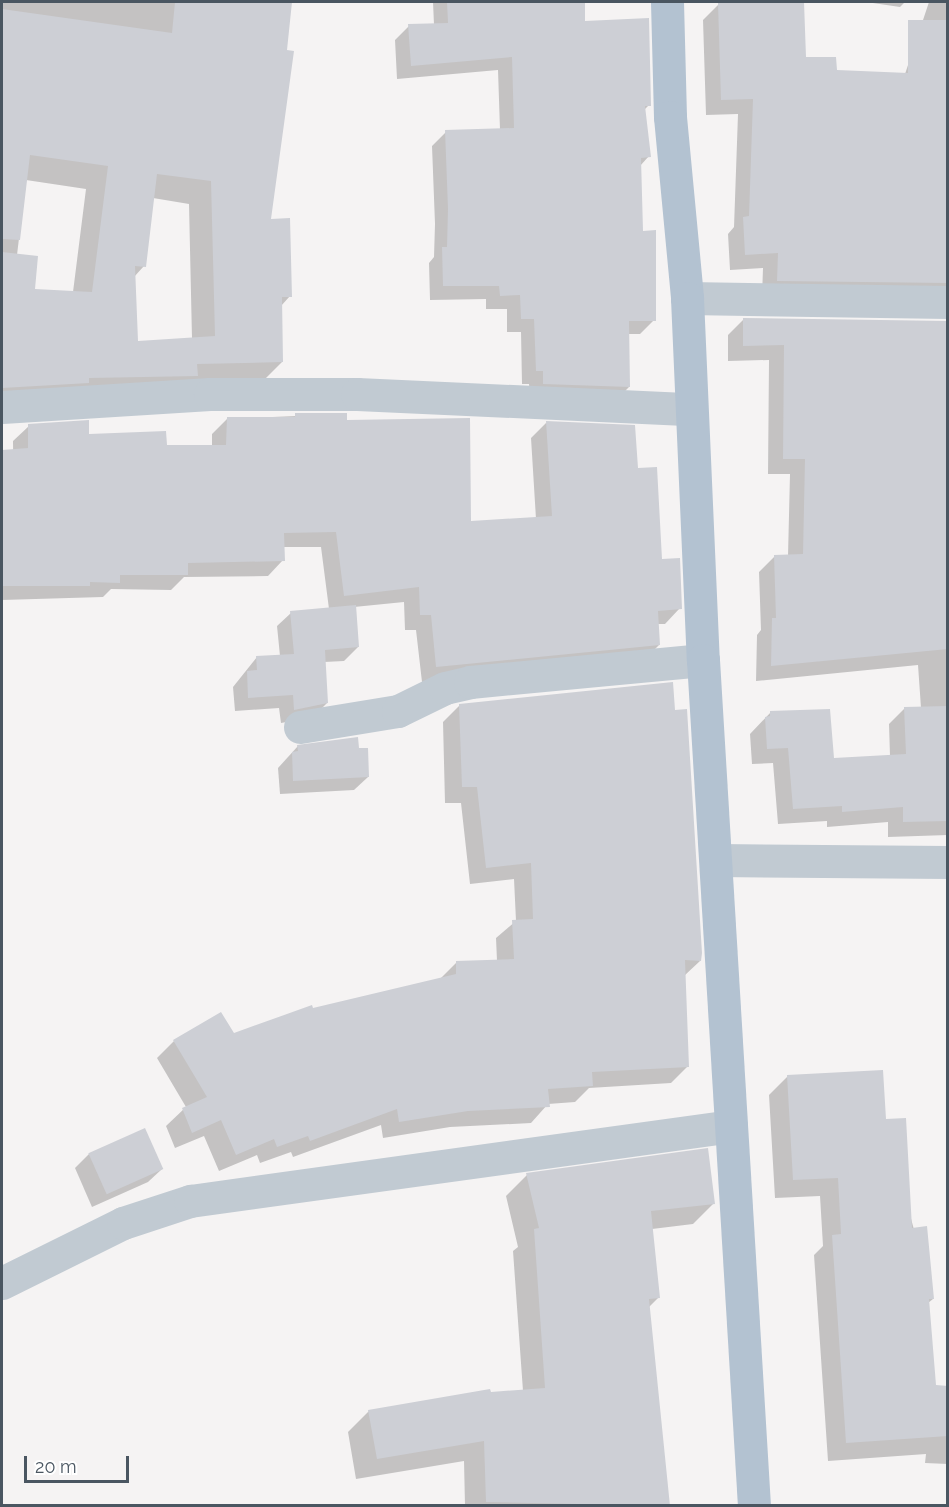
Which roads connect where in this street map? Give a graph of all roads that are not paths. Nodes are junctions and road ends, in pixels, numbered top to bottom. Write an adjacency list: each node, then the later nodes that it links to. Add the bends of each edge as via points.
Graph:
1 (667, 2): 2 (main road, via 670,117)
2 (687, 298): 3 (street); 5 (main road)
3 (948, 303)
4 (2, 407): 5 (street, via 210,394 357,394)
5 (691, 409): 6 (main road)
6 (703, 660): 7 (street, via 470,682 445,688 398,711); 8 (main road)
7 (300, 727)
8 (717, 860): 9 (street); 10 (main road)
9 (948, 861)
10 (731, 1126): 11 (street, via 190,1201 123,1223); 12 (main road)
11 (2, 1283)
12 (754, 1506)

